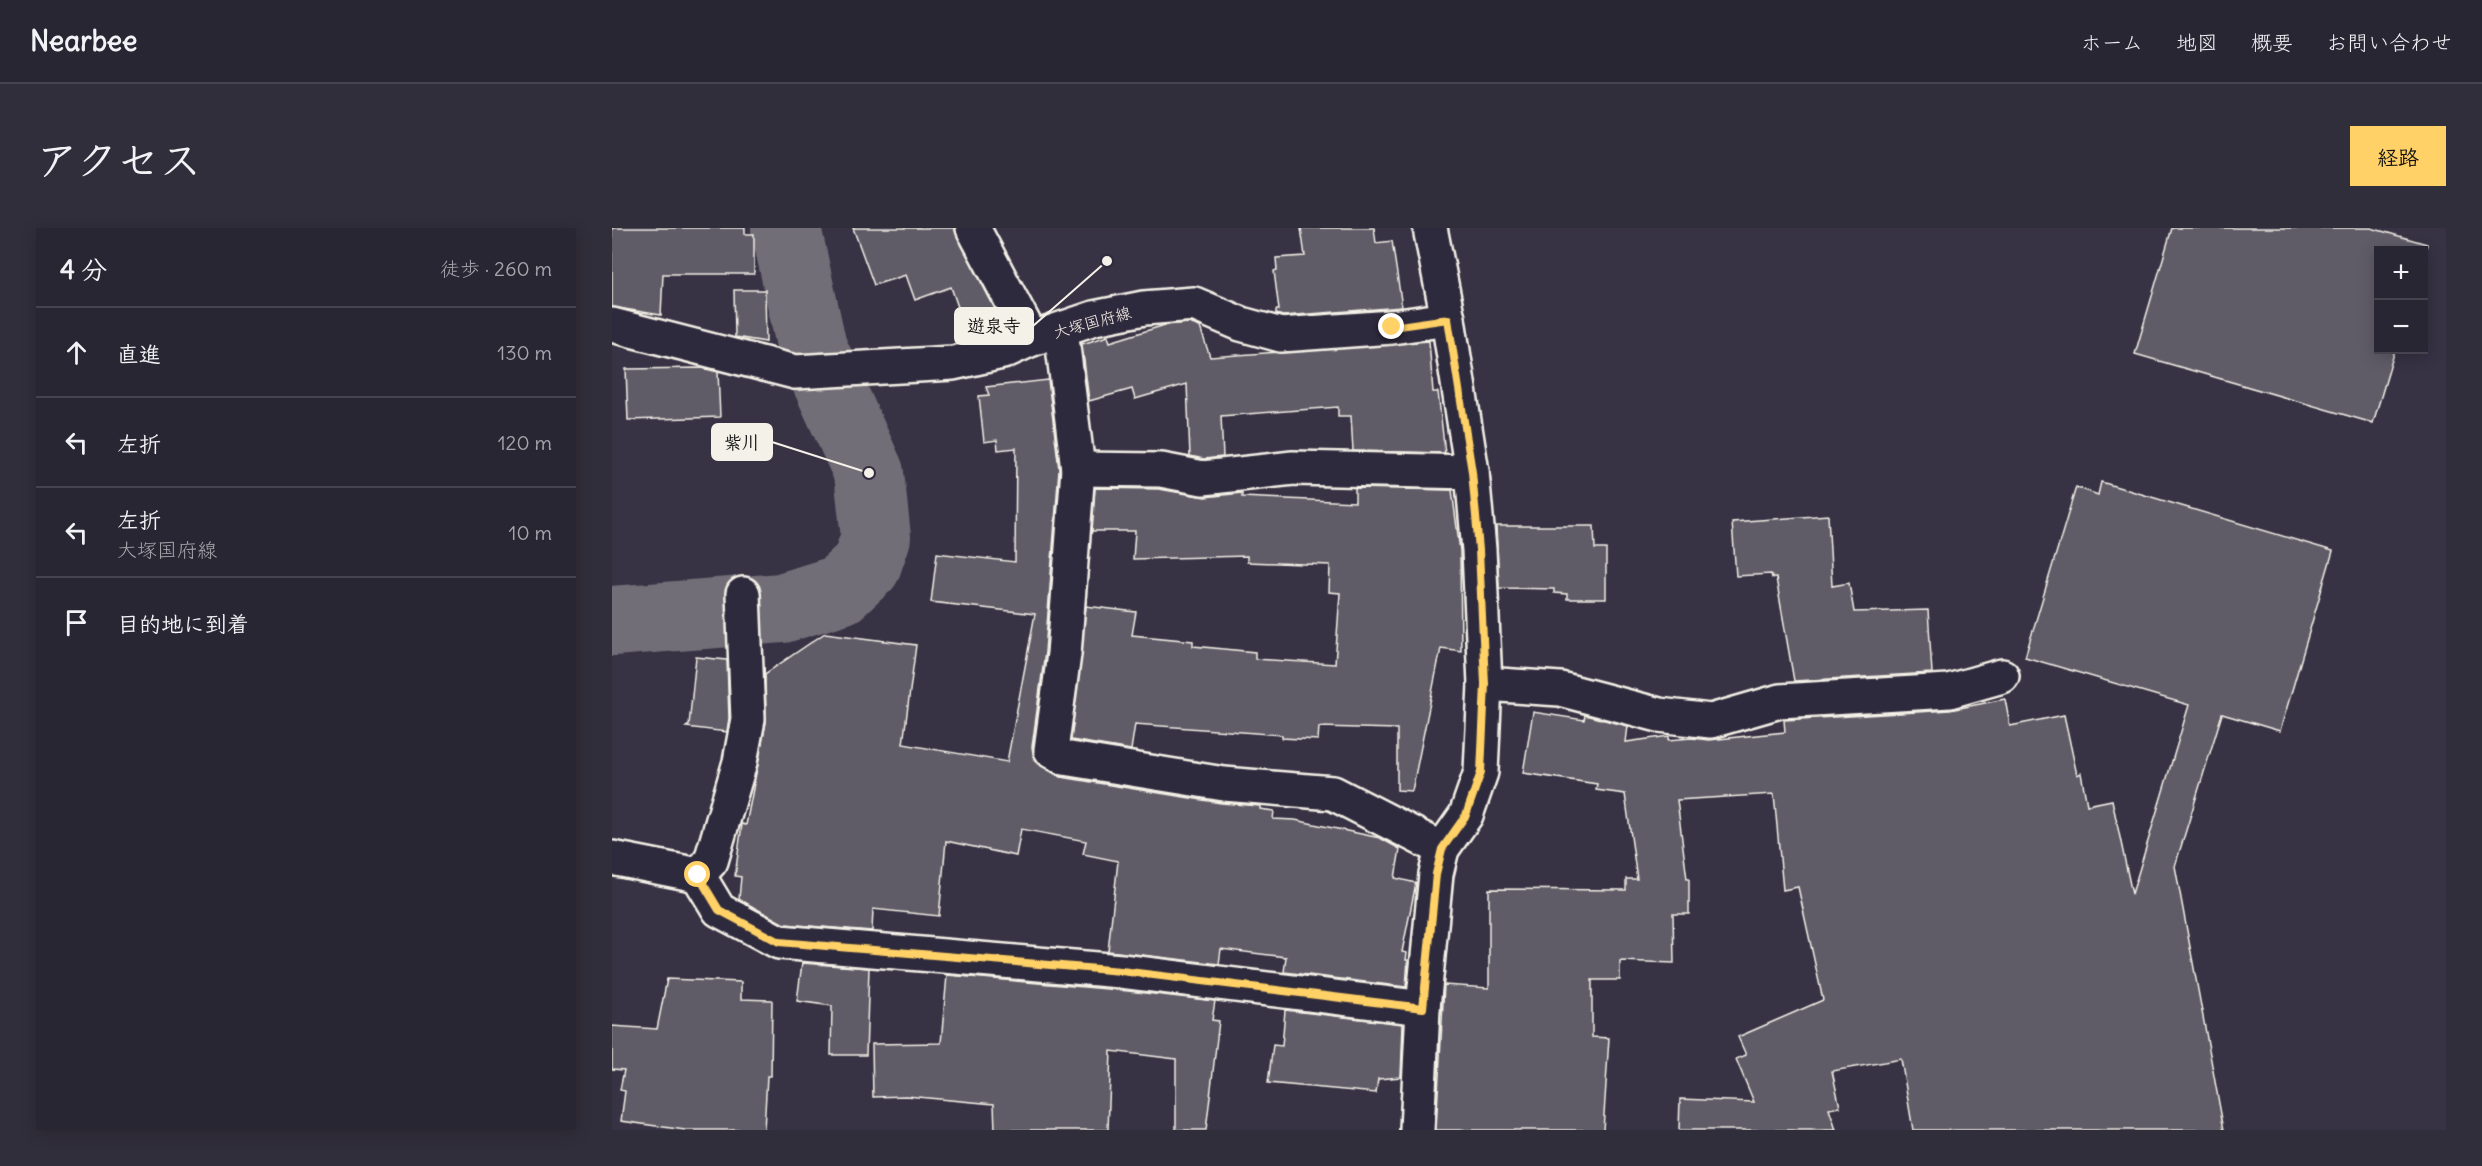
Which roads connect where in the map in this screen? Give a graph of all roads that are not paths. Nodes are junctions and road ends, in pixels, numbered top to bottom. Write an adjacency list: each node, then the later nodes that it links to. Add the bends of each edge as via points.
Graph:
1 (973, 228): 5 (street)
2 (1430, 228): 3 (street)
3 (1448, 319): 5 (street, 大塚国府線, via 1281,335 1241,324 1194,304 1144,308); 7 (street)
4 (612, 326): 5 (street, 大塚国府線, via 795,372 953,363 1003,352)
5 (1046, 334): 6 (street)
6 (1078, 469): 7 (street, via 1161,470 1203,478 1293,468); 11 (street, via 1066,632 1051,750 1064,758 1224,784 1333,793)
7 (1472, 472): 10 (street)
8 (743, 594): 13 (street, via 748,719 740,762 711,861)
9 (2002, 676): 10 (street, via 1949,691 1780,701 1711,721 1659,715 1560,689)
10 (1485, 684): 11 (street, via 1481,772 1466,815)
11 (1442, 849): 14 (street)
12 (612, 858): 13 (street)
13 (698, 875): 14 (street, via 719,910 779,942 1121,971)
14 (1423, 1008): 15 (street)
15 (1417, 1130)

